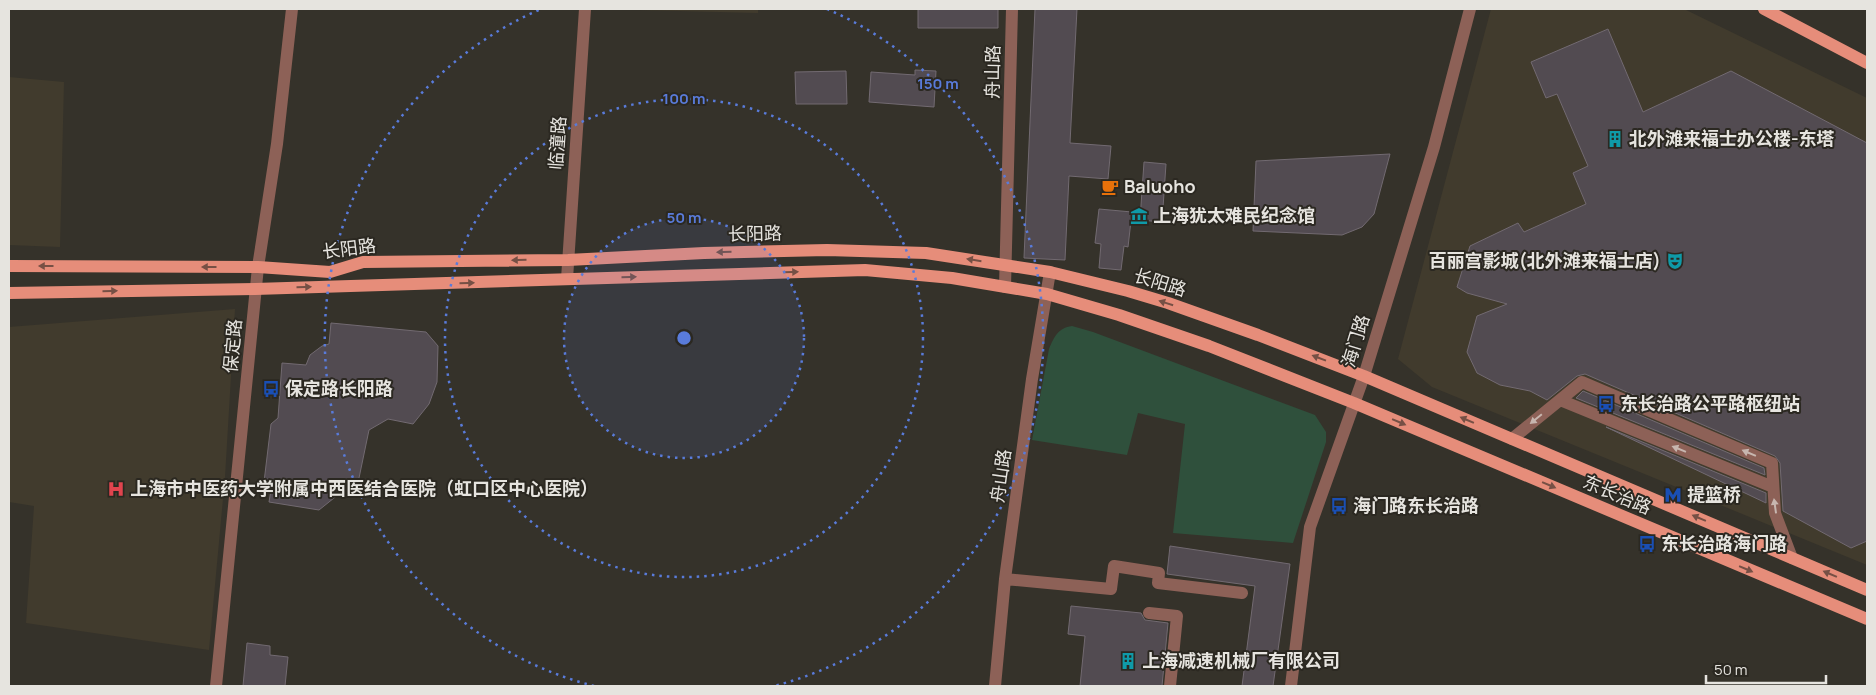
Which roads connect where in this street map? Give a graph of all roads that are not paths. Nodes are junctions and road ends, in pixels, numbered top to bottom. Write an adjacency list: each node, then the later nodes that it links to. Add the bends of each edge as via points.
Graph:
1 (292, 9): 10 (street, 保定路)
2 (585, 9): 7 (street, 临潼路)
3 (1012, 9): 8 (street, 舟山路)
4 (1470, 9): 17 (street, 海门路, via 1434,147)
5 (1764, 9): 6 (main road)
6 (1867, 63)
7 (568, 260): 8 (main road, 长阳路, one-way to 7, via 926,253 827,250); 10 (main road, 长阳路, one-way to 10, via 363,262 330,272); 12 (street, 临潼路)
8 (1006, 265): 11 (main road, 长阳路); 13 (street, 舟山路)
9 (9, 266): 10 (main road, 长阳路, one-way to 9)
10 (258, 267): 14 (street, 保定路)
11 (1050, 272): 16 (street, 舟山路); 17 (main road, 长阳路, one-way to 11, via 1168,303)
12 (566, 279): 13 (main road, 长阳路, one-way to 13, via 865,270 952,278); 14 (main road, 长阳路, one-way to 12)
13 (1005, 287): 16 (main road, 长阳路)
14 (255, 289): 15 (main road, 长阳路, one-way to 14); 28 (street, 保定路)
15 (9, 293)
16 (1047, 294): 19 (main road, 长阳路, via 1209,346); 23 (street, 舟山路)
17 (1364, 376): 19 (street, 海门路); 20 (main road, 东长治路, one-way to 17)
18 (1560, 400): 20 (street, one-way to 20); 21 (street, one-way to 18); 21 (street, one-way to 18, via 1772,463 1582,382)
19 (1354, 403): 27 (main road, 东长治路, one-way to 27); 31 (street, 海门路, via 1310,527)
20 (1512, 438): 22 (main road, 东长治路, one-way to 20)
21 (1772, 487): 22 (street, one-way to 21, via 1775,513)
22 (1792, 558): 24 (main road, 东长治路, one-way to 22)
23 (1005, 579): 25 (street, via 1110,590 1114,566 1159,573 1158,583); 29 (street, 舟山路)
24 (1867, 590)
25 (1242, 593)
26 (1149, 613): 30 (street, via 1177,616)
27 (1867, 619)
28 (216, 686)
29 (995, 686)
30 (1170, 686)
31 (1291, 686)

